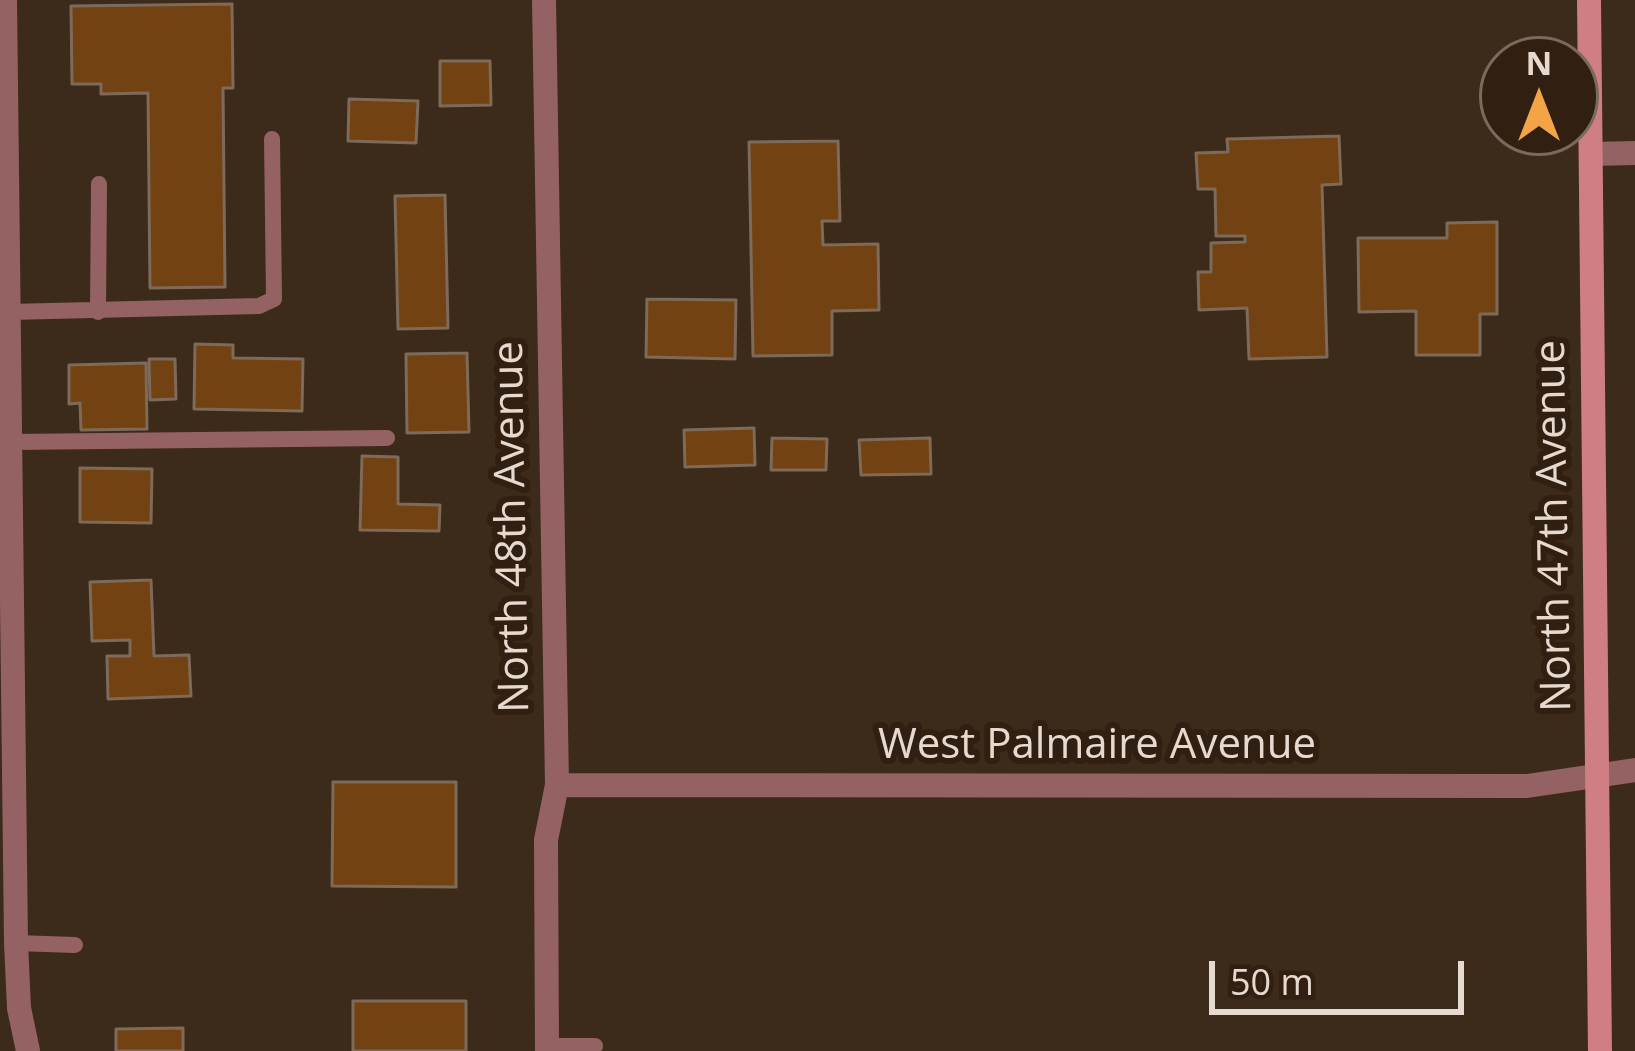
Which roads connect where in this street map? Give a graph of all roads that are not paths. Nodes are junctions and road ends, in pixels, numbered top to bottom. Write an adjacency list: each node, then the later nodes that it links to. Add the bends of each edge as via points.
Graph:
1 (5, 0): 10 (street)
2 (544, 0): 16 (street, North 48th Avenue)
3 (1589, 0): 4 (street, North 47th Avenue)
4 (1589, 36)
5 (272, 139): 11 (lane, via 274,299)
6 (1635, 153): 7 (street)
7 (1599, 154)
8 (1591, 156): 15 (street, North 47th Avenue)
9 (99, 184): 11 (lane)
10 (9, 312): 11 (lane); 13 (street)
11 (98, 312)
12 (387, 438): 13 (lane)
13 (11, 442): 17 (street)
14 (1635, 770): 15 (street, West Palmaire Avenue)
15 (1599, 777): 16 (street, West Palmaire Avenue, via 1527,786); 22 (street, North 47th Avenue)
16 (557, 785): 20 (street, North 48th Avenue, via 547,840)
17 (16, 943): 18 (lane); 21 (street)
18 (75, 945)
19 (595, 1046): 20 (lane)
20 (548, 1049)
21 (28, 1051)
22 (1600, 1051)

